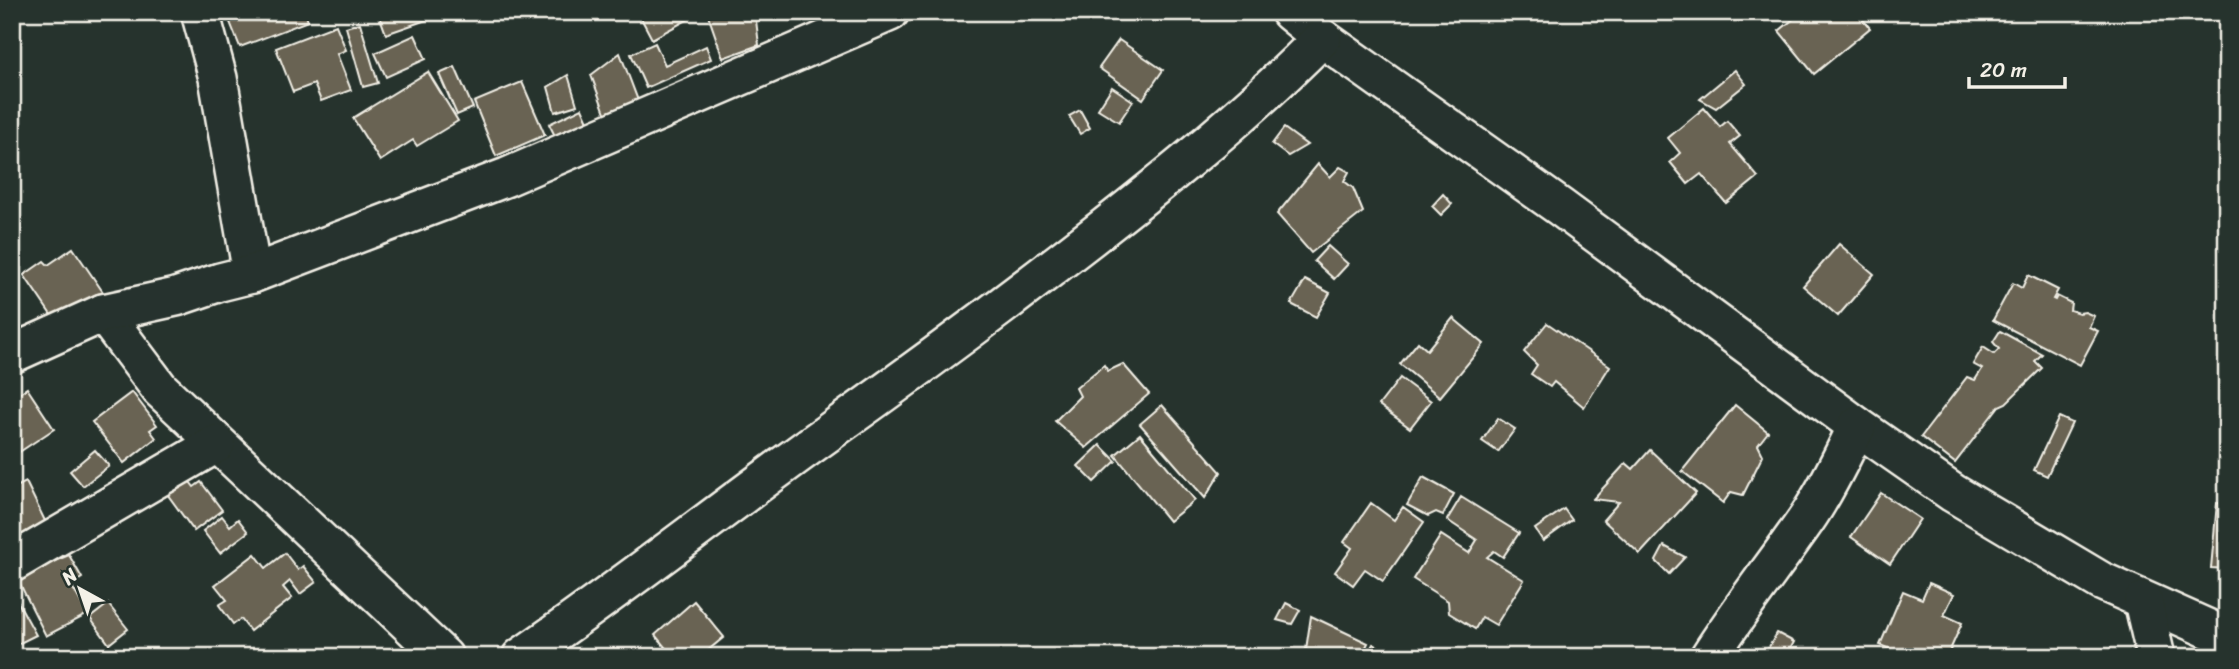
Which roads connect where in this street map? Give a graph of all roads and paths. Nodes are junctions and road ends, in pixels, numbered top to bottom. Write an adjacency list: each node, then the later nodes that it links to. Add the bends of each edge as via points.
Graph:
1 (200, 12): 5 (street, via 218,78)
2 (890, 12): 5 (street, via 507,177)
3 (1290, 12): 4 (street)
4 (1322, 38): 8 (street); 14 (street, via 1156,188 987,318)
5 (252, 274): 6 (street)
6 (103, 313): 7 (street); 9 (street, via 160,389)
7 (12, 354)
8 (1857, 426): 11 (street, via 1953,493); 15 (street, via 1807,519)
9 (216, 444): 10 (street); 13 (street)
10 (12, 563)
11 (2143, 601): 12 (street); 16 (street)
12 (2227, 637)
13 (444, 657)
14 (521, 657)
15 (1709, 657)
16 (2156, 657)

